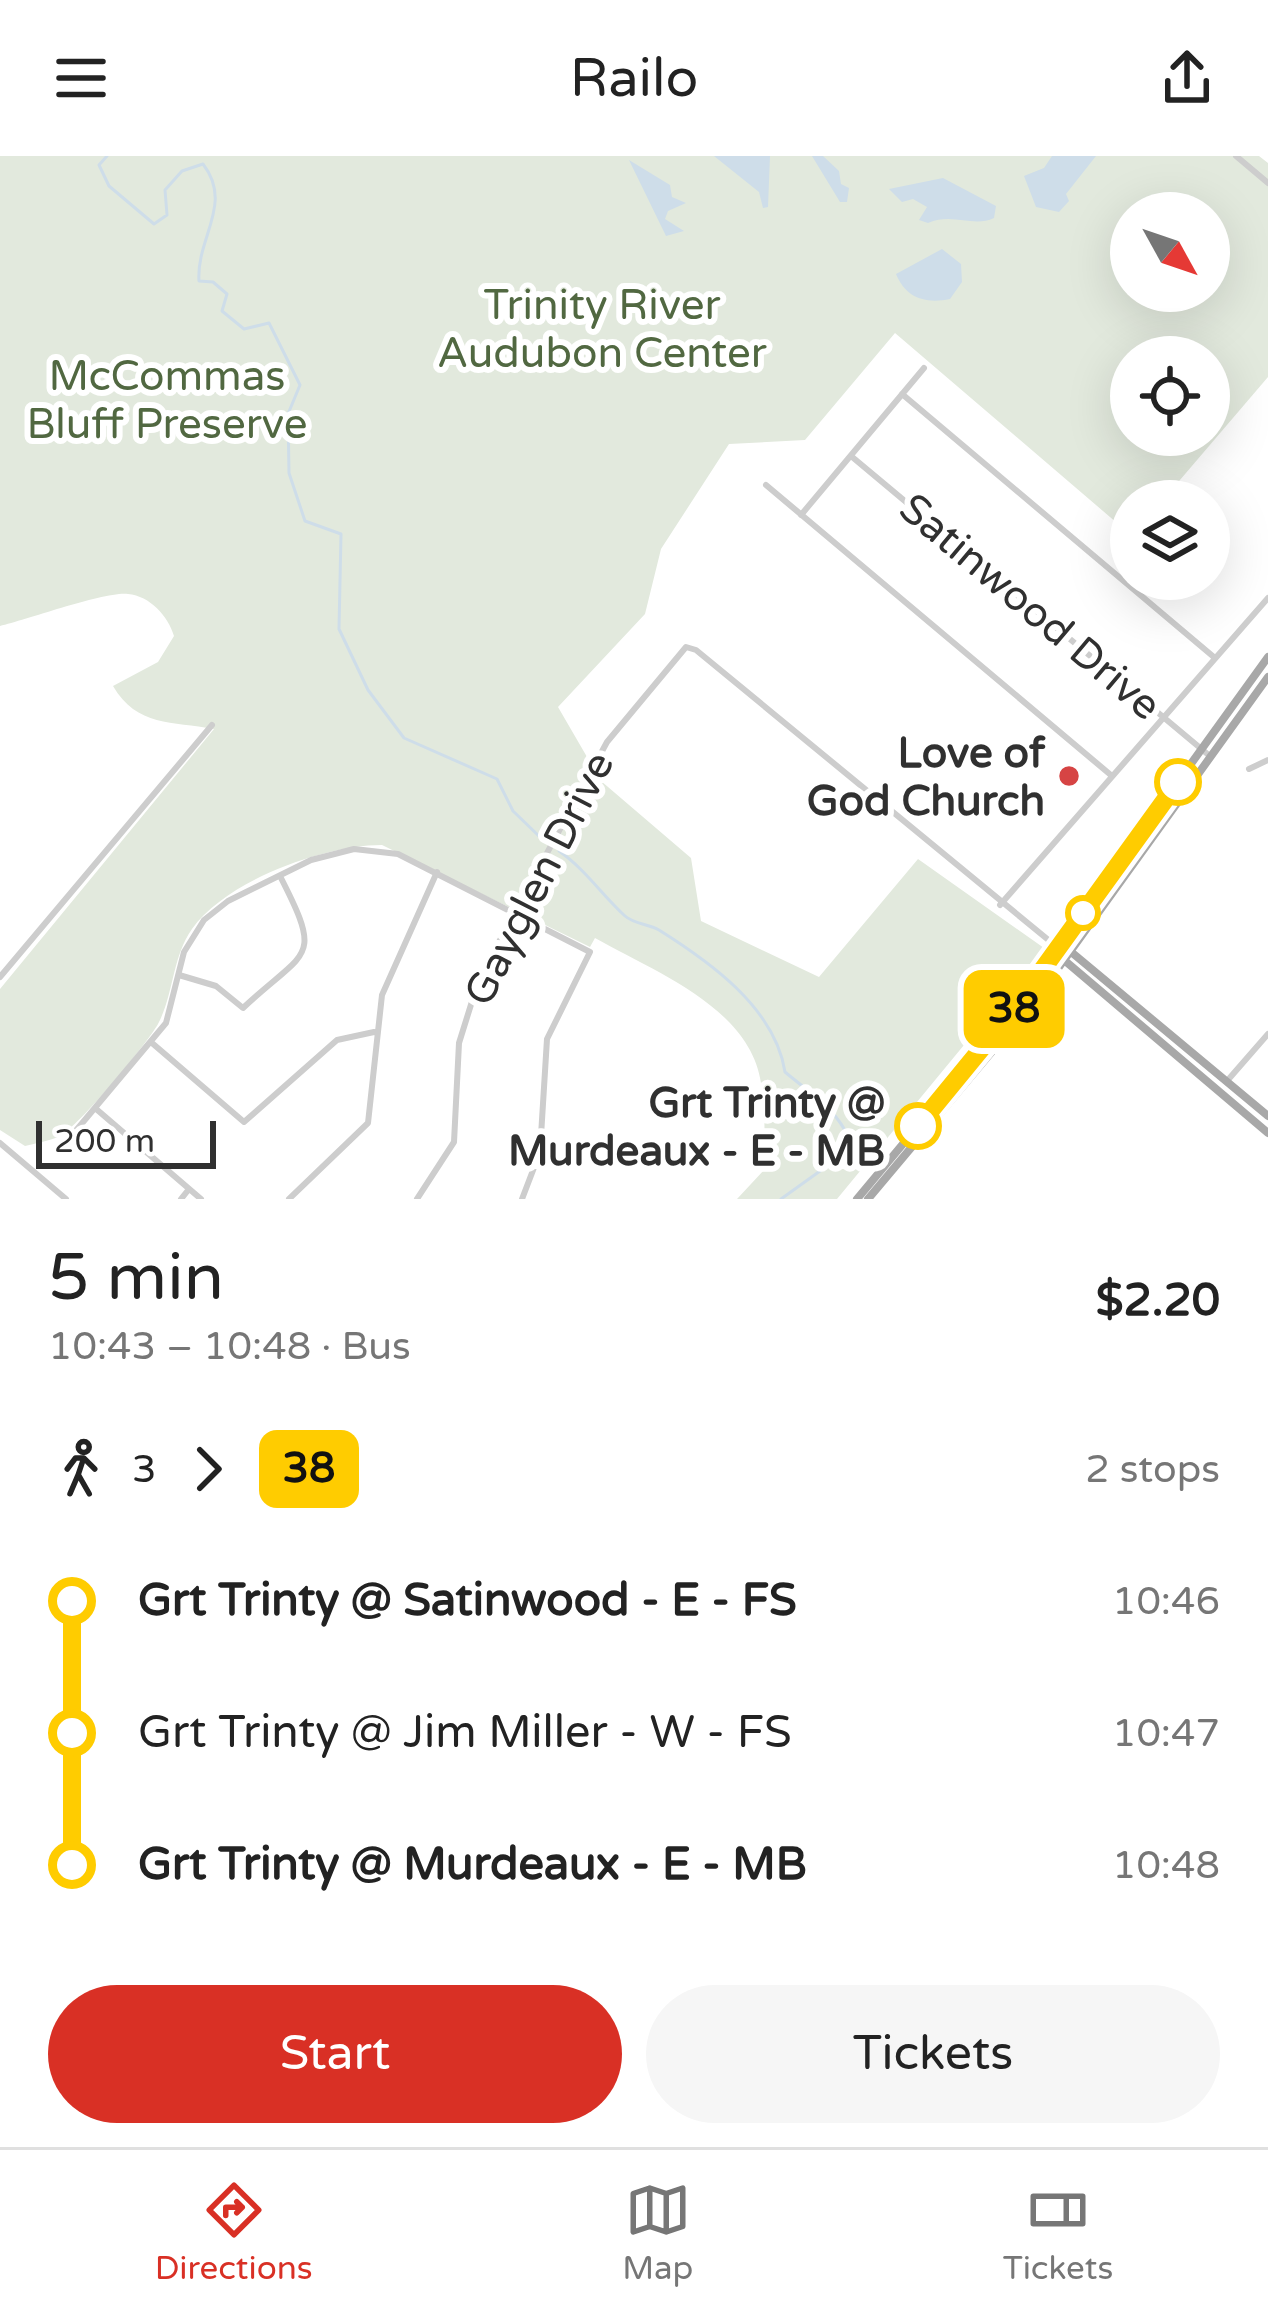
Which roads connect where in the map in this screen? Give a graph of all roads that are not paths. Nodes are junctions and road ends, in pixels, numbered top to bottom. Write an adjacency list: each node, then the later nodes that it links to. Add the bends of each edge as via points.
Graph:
1 (1236, 156): 2 (street)
2 (1268, 183)
3 (923, 368): 4 (street)
4 (902, 394): 5 (street); 10 (street)
5 (851, 456): 7 (street); 12 (street, Satinwood Drive)
6 (766, 485): 7 (street)
7 (801, 515): 18 (street)
8 (1268, 598): 10 (street)
9 (1268, 657): 14 (main road)
10 (1216, 658): 12 (street)
11 (1268, 677): 15 (main road)
12 (1163, 717): 14 (street, Satinwood Drive); 18 (street)
13 (212, 724): 25 (street)
14 (1202, 749): 15 (street, Satinwood Drive); 23 (main road)
15 (1210, 757): 24 (main road)
16 (1268, 760): 17 (street)
17 (1249, 769)
18 (1112, 776): 21 (street)
19 (437, 872): 20 (street, via 398,854 354,849); 22 (street); 28 (street, via 391,964)
20 (280, 876): 26 (street, via 204,920); 26 (street, via 308,932 297,962 243,1008 216,986)
21 (1000, 905): 22 (street, Gayglen Drive, via 690,647 607,742); 23 (street)
22 (514, 912): 44 (street, Gayglen Drive, via 464,1021 454,1142); 45 (street, via 590,952 547,1039 539,1152)
23 (1058, 948): 24 (main road); 46 (main road)
24 (1067, 956): 27 (main road); 30 (main road); 47 (main road)
25 (1, 973)
26 (179, 974): 31 (street, via 171,1012)
27 (1160, 1026): 30 (main road); 32 (main road)
28 (374, 1032): 31 (street, via 337,1040 244,1122); 43 (street, via 368,1123)
29 (1268, 1034): 32 (street)
30 (1152, 1035): 33 (main road)
31 (151, 1042): 34 (street)
32 (1227, 1082): 33 (street); 35 (main road)
33 (1219, 1092): 36 (main road)
34 (95, 1108): 37 (street); 39 (street)
35 (1268, 1116)
36 (1268, 1133)
37 (68, 1140)
38 (0, 1144): 40 (street)
39 (189, 1190): 41 (street); 42 (street)
40 (66, 1199)
41 (182, 1199)
42 (201, 1199)
43 (290, 1199)
44 (417, 1199)
45 (522, 1199)
46 (857, 1199)
47 (868, 1199)

